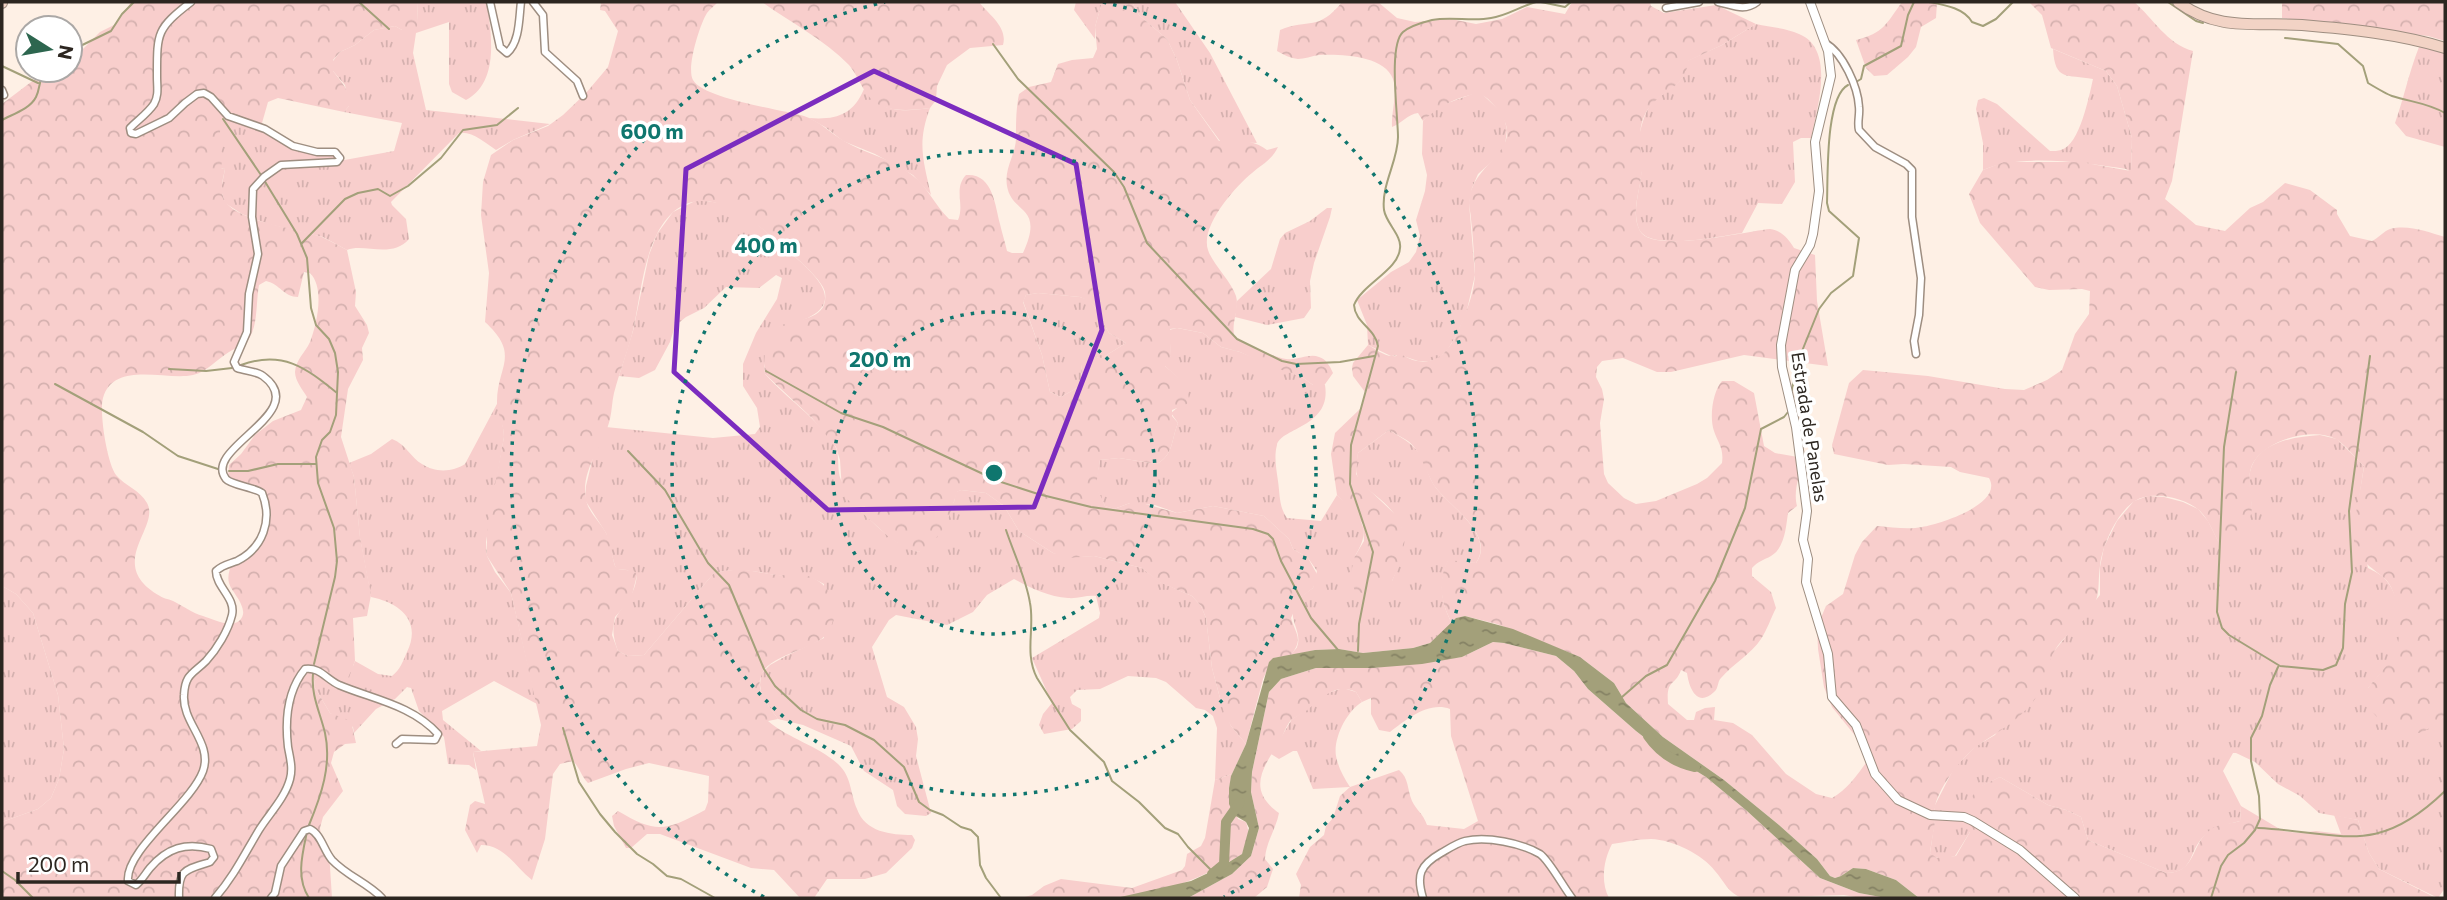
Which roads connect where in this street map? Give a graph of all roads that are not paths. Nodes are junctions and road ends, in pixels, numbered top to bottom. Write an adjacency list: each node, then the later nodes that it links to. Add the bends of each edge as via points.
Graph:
1 (191, 2): 16 (street, via 163,28 157,97 131,127 131,133 169,118 204,93 228,117 265,129 293,146 335,152 340,158 337,162 281,165 253,189 258,254 247,332 234,362 237,368 262,376 275,397 268,418 235,445 223,472 231,483 262,492 265,532 252,551 216,570 233,607 232,615 221,642 187,680 185,709 204,747 203,772 128,872 128,881 136,885 169,850 211,849 214,857 210,862 181,874)
2 (491, 2): 3 (street, via 500,47 507,52 517,33)
3 (521, 2)
4 (533, 2): 13 (street, via 543,15 545,52 577,81)
5 (1699, 2): 10 (street)
6 (1718, 2): 7 (street, via 1741,8)
7 (1757, 2)
8 (1810, 2): 11 (street, Estrada de Panelas)
9 (2178, 2): 12 (main road, via 2235,25 2320,27)
10 (1666, 8)
11 (1825, 43): 14 (street, via 1838,55 1856,94 1859,130 1875,148 1912,170 1912,218 1921,278); 22 (street, Estrada de Panelas, via 1831,76 1815,142 1817,213 1810,245 1795,270 1781,345 1807,511 1803,541 1808,559 1806,582 1828,654 1832,697 1856,726 1875,774 1898,800 1930,815 1973,821 2020,850)
12 (2445, 48)
13 (583, 96)
14 (1916, 354)
15 (396, 744): 17 (street, via 402,739 435,740 438,734 390,703 338,684 312,668 305,670 298,678 287,715 290,781 232,879)
16 (179, 898)
17 (215, 898)
18 (271, 898): 19 (street, via 281,866 310,829 333,861)
19 (382, 898)
20 (1423, 898): 21 (street, via 1419,878 1423,866 1472,840 1520,846 1542,855)
21 (1572, 898)
22 (2075, 898)

